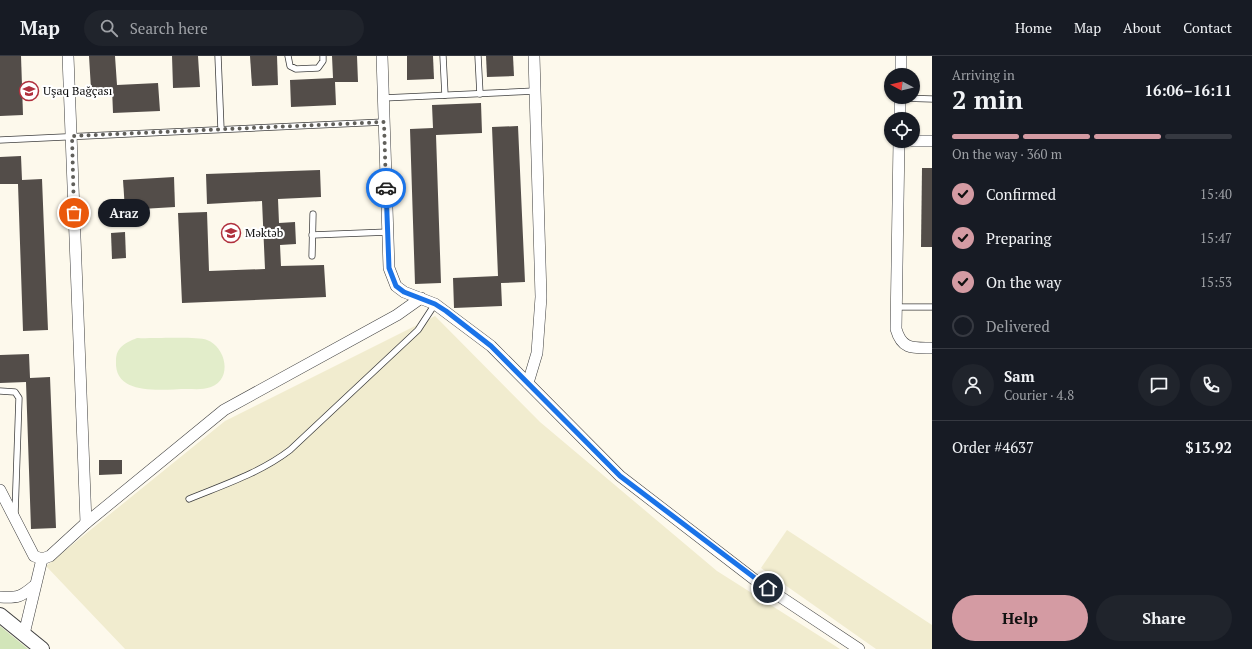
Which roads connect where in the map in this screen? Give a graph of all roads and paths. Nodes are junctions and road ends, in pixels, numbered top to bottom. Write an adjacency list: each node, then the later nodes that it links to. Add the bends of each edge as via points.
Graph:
1 (68, 56): 19 (street)
2 (218, 56): 18 (lane)
3 (288, 56): 4 (lane, via 290,66 296,69 318,68)
4 (323, 56)
5 (382, 56): 14 (street)
6 (443, 56): 13 (lane)
7 (478, 56): 12 (lane)
8 (534, 56): 11 (street)
9 (901, 56): 10 (street)
10 (901, 68)
11 (535, 91): 12 (lane); 33 (street, via 541,297 537,353)
12 (480, 94): 13 (lane)
13 (444, 95): 14 (lane)
14 (383, 98): 17 (street)
15 (920, 98): 16 (lane)
16 (932, 99)
17 (384, 122): 18 (lane); 25 (street)
18 (221, 129): 19 (lane)
19 (72, 136): 20 (lane); 38 (street)
20 (0, 140)
21 (920, 141): 22 (street)
22 (932, 141)
23 (899, 148): 30 (street)
24 (313, 214): 26 (lane)
25 (388, 232): 26 (lane); 28 (street, via 389,268 392,278 396,286 404,292)
26 (312, 235): 27 (lane)
27 (312, 256)
28 (421, 298): 29 (street); 38 (street, via 397,315 224,410)
29 (435, 304): 33 (street, via 491,346); 36 (lane, via 418,330 275,462)
30 (896, 306): 31 (lane); 32 (street, via 896,329 904,344 913,348)
31 (932, 307)
32 (932, 348)
33 (528, 384): 45 (street, via 620,476 755,580)
34 (0, 391): 37 (lane, via 15,392 19,398)
35 (0, 490): 37 (street)
36 (189, 499)
37 (15, 519): 39 (street, via 34,556)
38 (86, 523): 39 (street, via 50,556)
39 (42, 559): 40 (street)
40 (34, 586): 41 (street, via 22,596); 43 (street)
41 (0, 597)
42 (0, 615): 43 (street)
43 (24, 634): 44 (street)
44 (42, 649)
45 (859, 649)

